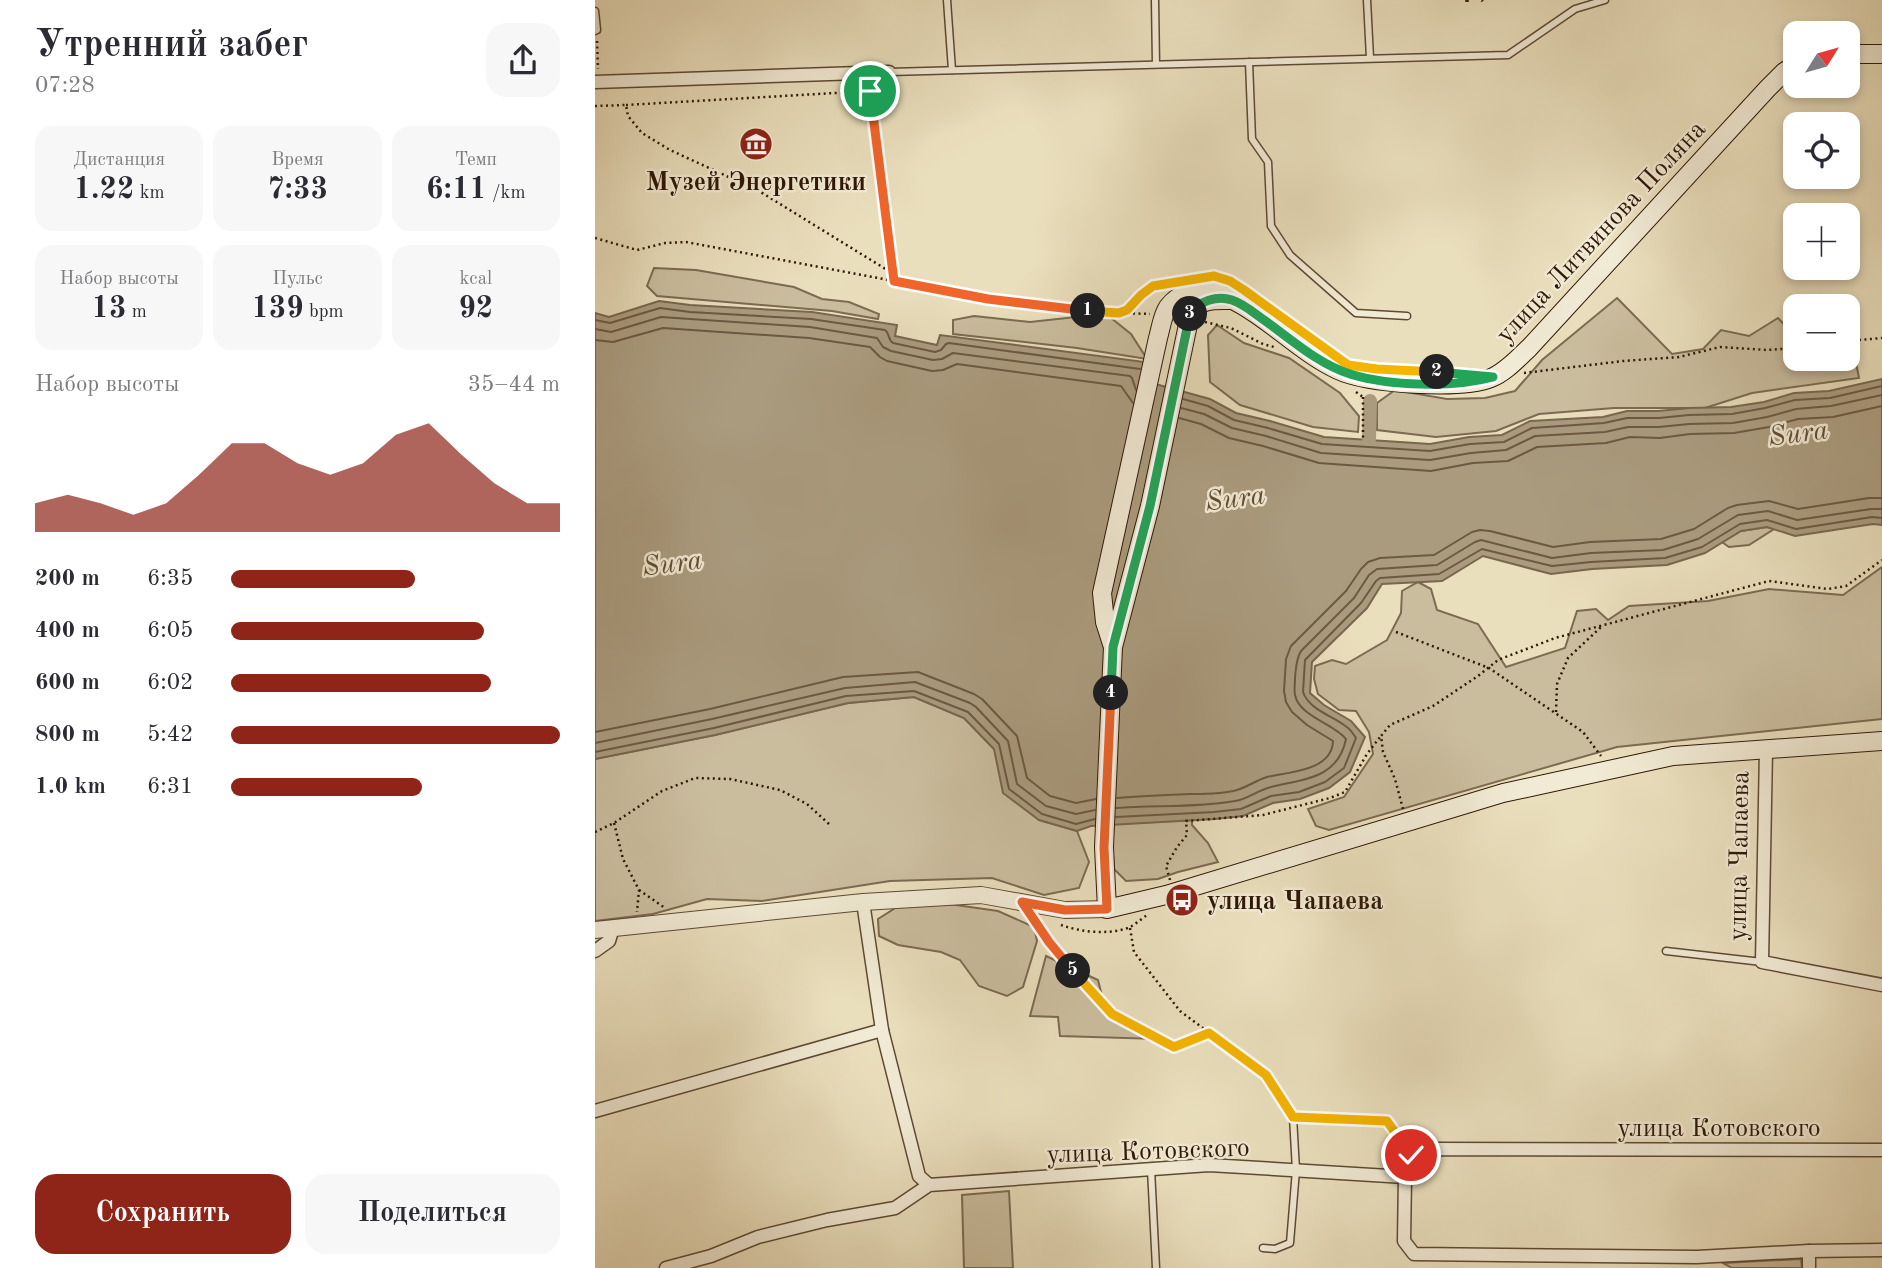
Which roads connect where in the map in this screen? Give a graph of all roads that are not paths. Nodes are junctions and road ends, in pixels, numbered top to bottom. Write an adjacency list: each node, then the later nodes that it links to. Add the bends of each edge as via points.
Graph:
1 (947, 0): 12 (lane)
2 (1154, 0): 11 (lane)
3 (1367, 0): 9 (lane)
4 (1605, 0): 9 (lane, via 1575,9 1508,54)
5 (595, 11): 6 (lane)
6 (596, 30)
7 (1860, 54): 8 (main road)
8 (1882, 54)
9 (1370, 58): 10 (lane)
10 (1249, 62): 11 (lane); 17 (lane, via 1252,139 1268,163 1271,226 1290,255 1356,313)
11 (1156, 64): 12 (lane)
12 (952, 70): 13 (lane)
13 (889, 72): 15 (street)
14 (1783, 73): 16 (main road, улица Литвинова Поляна, via 1529,348 1493,377 1474,382 1412,383 1338,370)
15 (597, 81)
16 (1231, 300): 18 (main road, via 1201,303 1190,315 1150,506); 18 (main road, улица Литвинова Поляна, via 1197,290 1185,293 1164,314 1102,593)
17 (1407, 316)
18 (1113, 647): 22 (main road, via 1104,848)
19 (1882, 741): 20 (main road, улица Чапаева)
20 (1766, 750): 22 (main road, улица Чапаева, via 1673,756 1503,793); 27 (street, улица Чапаева)
21 (863, 902): 22 (street, улица Чапаева, via 981,895 1065,910); 23 (street, улица Чапаева); 29 (street)
22 (1107, 909)
23 (613, 928): 24 (street, улица Чапаева); 25 (street, via 609,941)
24 (595, 930)
25 (595, 951)
26 (1665, 951): 27 (lane)
27 (1762, 962): 28 (street)
28 (1882, 985)
29 (882, 1030): 30 (street); 36 (street, via 919,1176)
30 (595, 1111)
31 (1293, 1117): 34 (lane)
32 (1882, 1150): 35 (street, улица Котовского, via 1430,1149 1411,1155)
33 (1151, 1169): 34 (street, улица Котовского, via 1209,1165); 36 (street, улица Котовского); 41 (lane)
34 (1296, 1170): 35 (street, улица Котовского); 37 (lane, via 1290,1243)
35 (1405, 1177): 39 (street, via 1404,1241 1414,1254 1697,1257)
36 (929, 1185): 40 (street, улица Котовского, via 895,1208 758,1237)
37 (1263, 1248)
38 (1882, 1250): 39 (street)
39 (1809, 1251): 42 (street)
40 (666, 1268)
41 (1156, 1268)
42 (1809, 1268)

